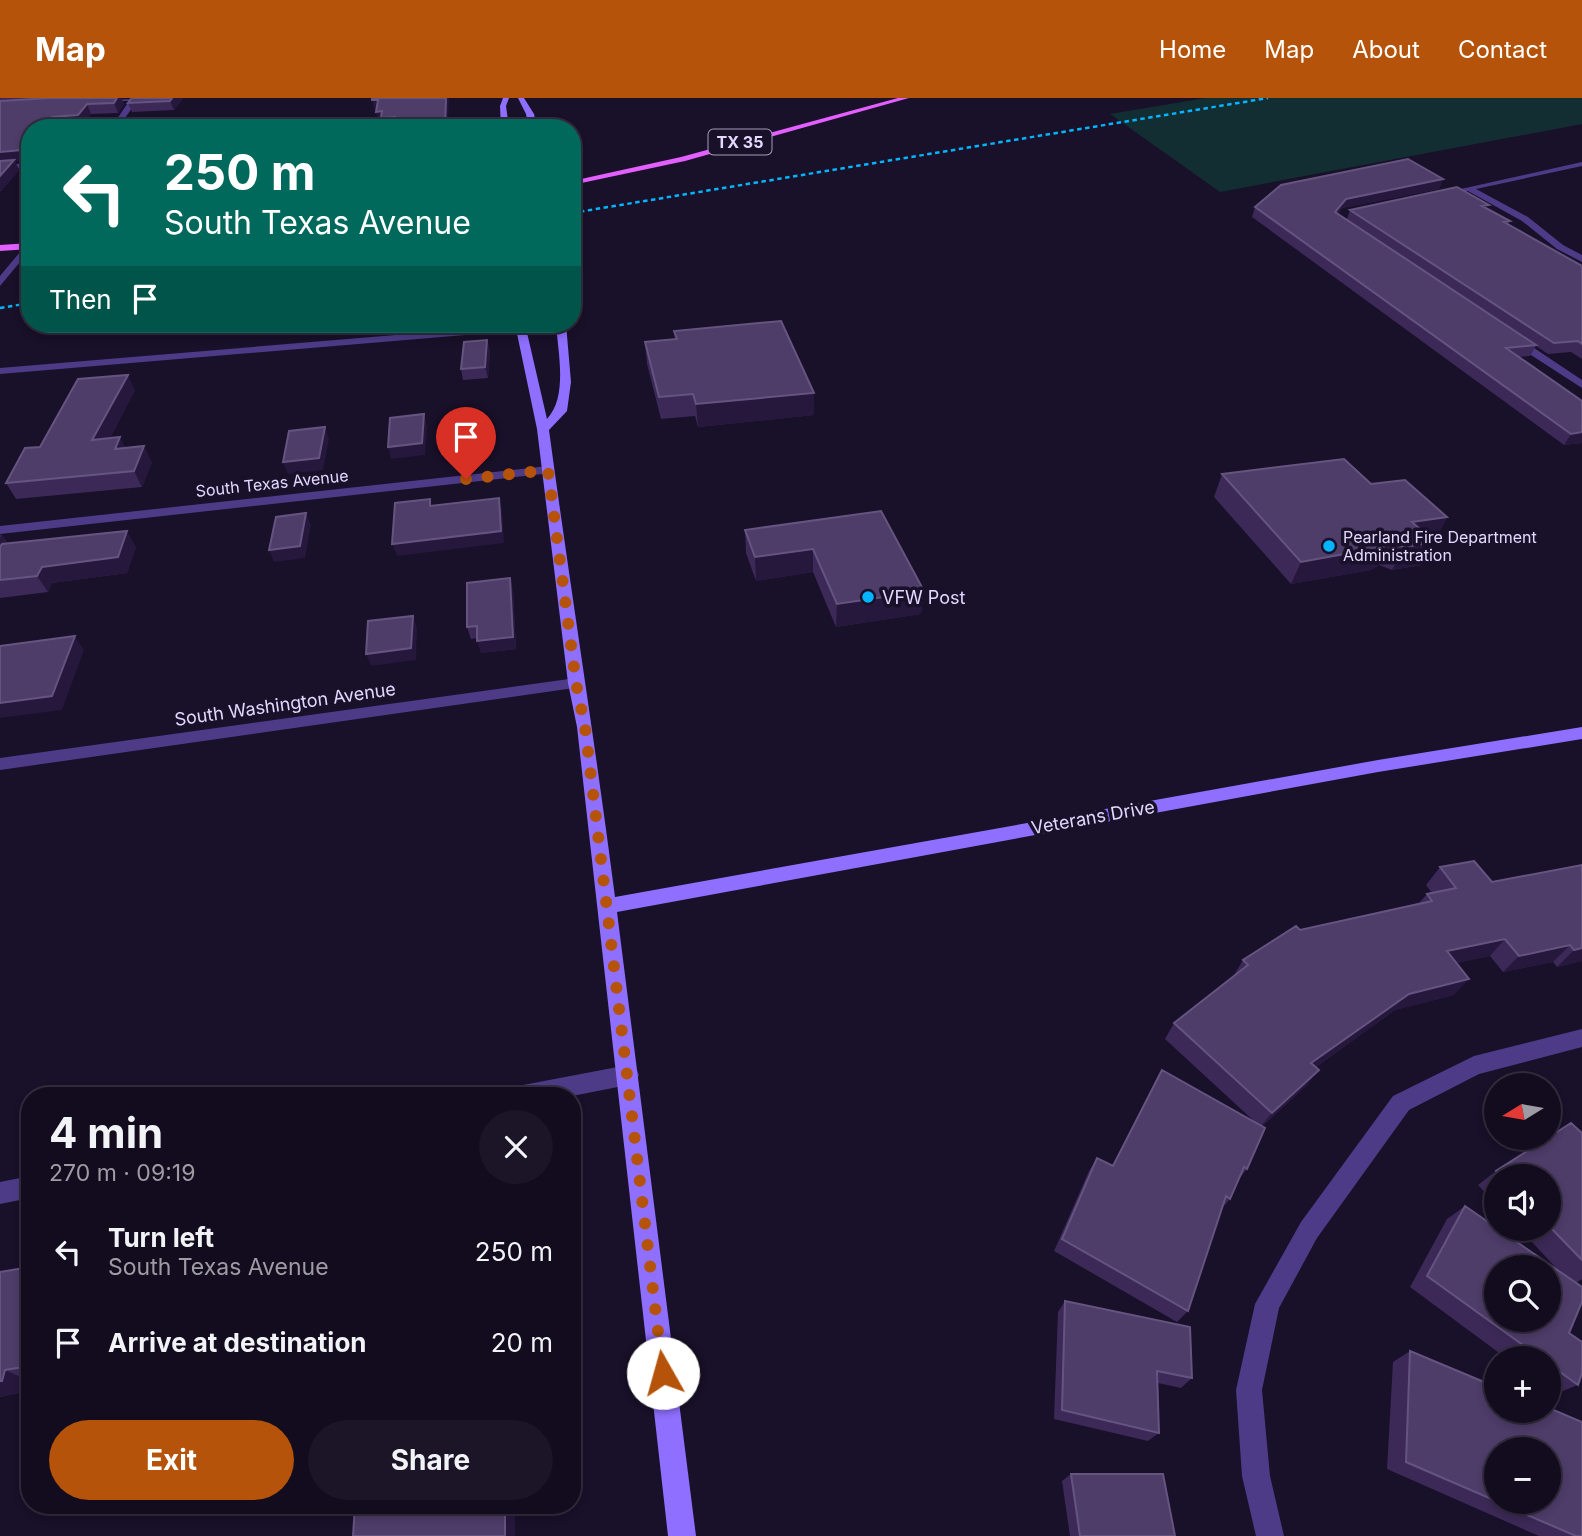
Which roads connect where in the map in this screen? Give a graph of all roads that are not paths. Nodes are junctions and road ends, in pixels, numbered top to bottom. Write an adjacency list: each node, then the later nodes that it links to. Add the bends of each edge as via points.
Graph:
1 (135, 98): 2 (street); 6 (street); 7 (street)
2 (147, 98)
3 (506, 98): 8 (street)
4 (521, 98): 9 (street)
5 (906, 98): 13 (main road, TX 35, via 682,159)
6 (95, 101)
7 (120, 119)
8 (504, 119)
9 (531, 119)
10 (1582, 164): 14 (street)
11 (21, 166): 12 (street)
12 (0, 167)
13 (581, 181)
14 (1468, 188): 15 (street); 19 (street, via 1525,219)
15 (1431, 196)
16 (21, 246): 17 (main road)
17 (0, 248)
18 (21, 255): 20 (street)
19 (1582, 259)
20 (0, 283)
21 (1501, 330): 26 (street)
22 (439, 333): 25 (street)
23 (522, 333): 27 (street)
24 (562, 333): 27 (street, via 565,382 561,411)
25 (0, 371)
26 (1582, 385)
27 (543, 429): 28 (street)
28 (548, 470): 29 (street, South Texas Avenue); 30 (street)
29 (0, 530)
30 (576, 683): 32 (street, South Washington Avenue); 33 (street)
31 (1582, 733): 33 (street, Veterans Drive)
32 (0, 764)
33 (606, 906): 35 (street)
34 (1582, 1038): 40 (street, via 1474,1066 1401,1103 1309,1230 1267,1304 1249,1390 1256,1476)
35 (628, 1075): 36 (street); 39 (street)
36 (565, 1087)
37 (21, 1189): 38 (street)
38 (0, 1193)
39 (682, 1536)
40 (1270, 1536)

